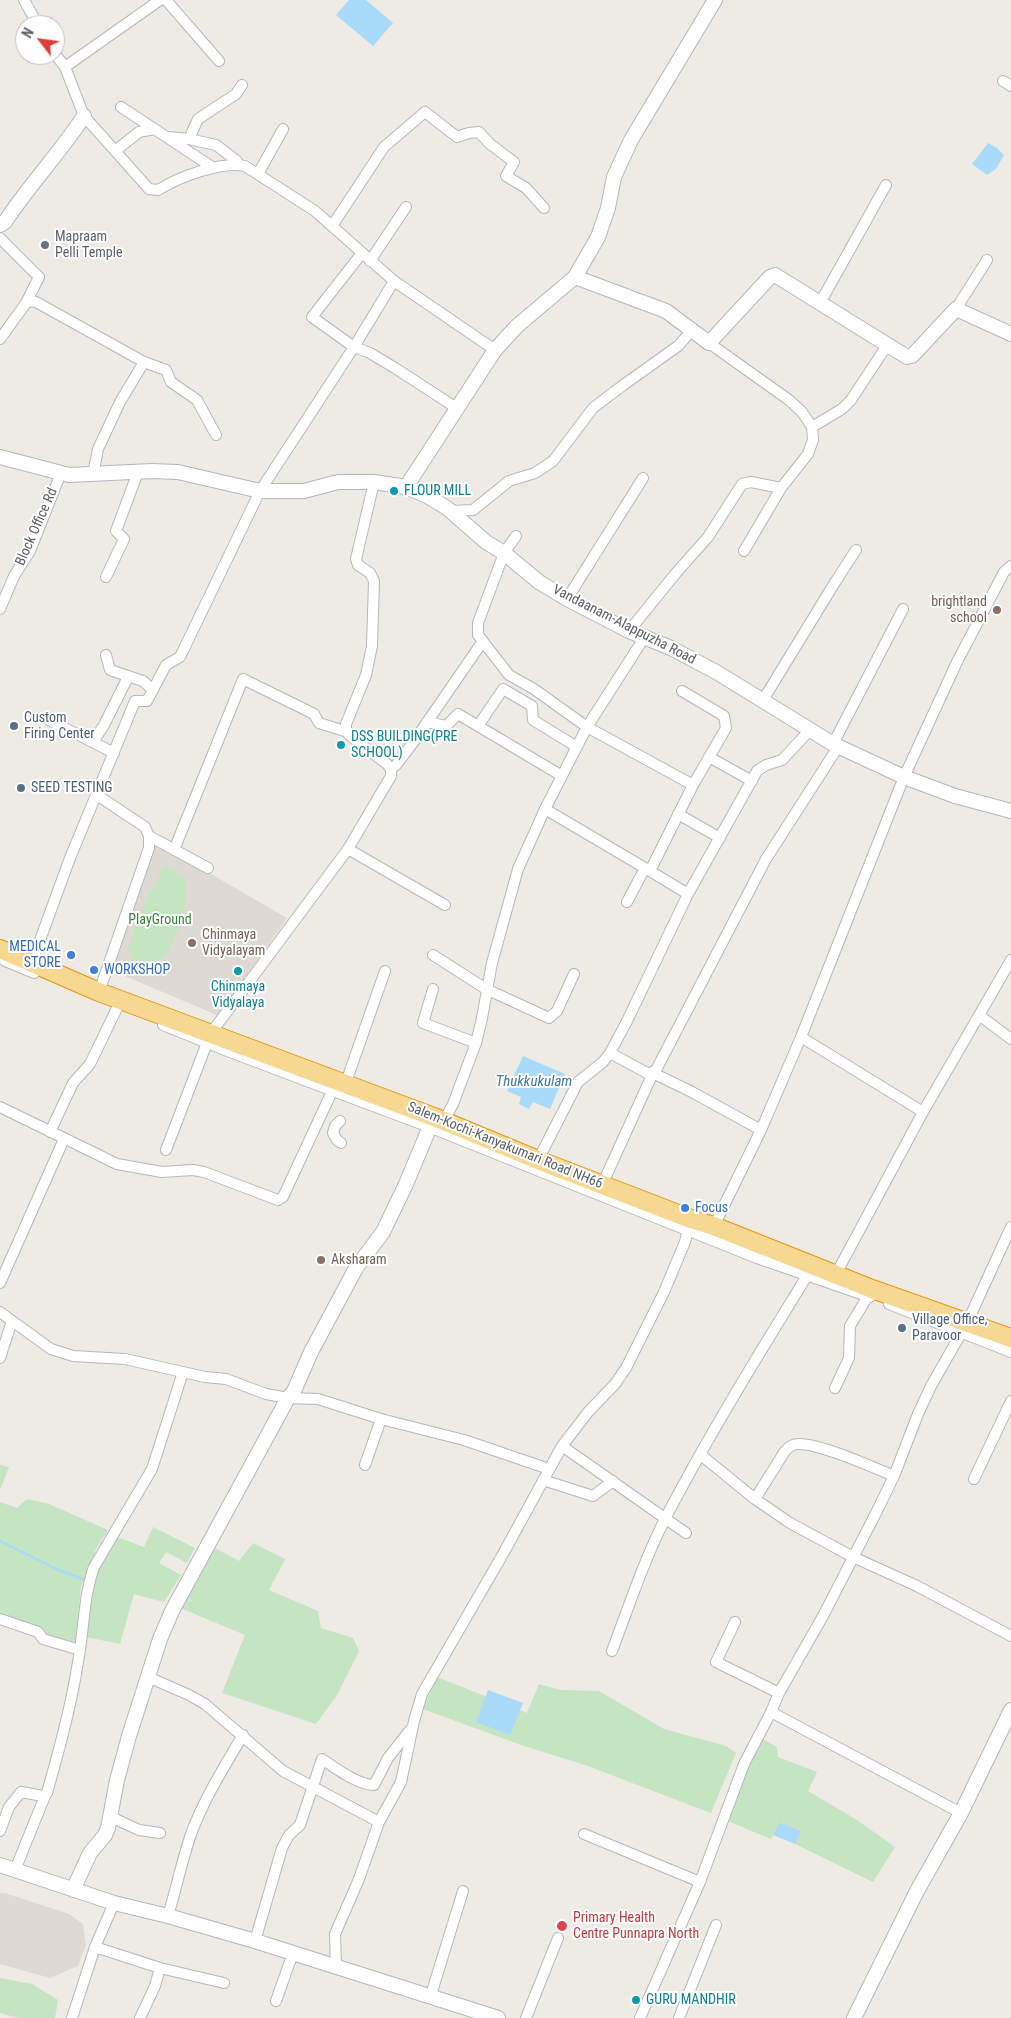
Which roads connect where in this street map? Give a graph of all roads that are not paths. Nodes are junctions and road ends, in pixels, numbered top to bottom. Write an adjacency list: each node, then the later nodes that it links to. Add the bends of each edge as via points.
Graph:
1 (24, 0): 5 (street)
2 (160, 0): 7 (street)
3 (166, 0): 6 (street)
4 (715, 0): 28 (main road, via 631,140 614,178 598,238)
5 (32, 15)
6 (219, 61)
7 (64, 67): 10 (street)
8 (242, 86): 14 (street, via 236,94 198,119)
9 (121, 107): 11 (street)
10 (84, 116): 15 (street); 22 (main road, via 65,145)
11 (154, 129): 13 (street); 15 (street, via 139,132)
12 (283, 129): 18 (street)
13 (168, 137): 14 (street); 17 (street)
14 (189, 139): 16 (street, via 216,145)
15 (115, 151): 17 (street, via 146,186 154,190)
16 (238, 165): 17 (street); 18 (street)
17 (212, 167)
18 (258, 174): 23 (street)
19 (886, 185): 31 (street)
20 (406, 207): 26 (street)
21 (544, 208): 23 (street, via 526,188 506,176 514,162 479,132 457,137 425,112 384,146)
22 (0, 225)
23 (332, 226): 25 (street)
24 (0, 238): 30 (street, via 39,277)
25 (362, 253): 26 (street); 38 (street, via 312,317)
26 (370, 260): 29 (street)
27 (987, 260): 32 (street)
28 (575, 277): 33 (main road, via 666,311); 39 (main road, via 517,326)
29 (394, 281): 38 (street); 39 (street)
30 (26, 303): 35 (street); 40 (street, via 36,302)
31 (820, 303): 36 (main road, via 775,275); 37 (main road)
32 (956, 309): 34 (main road); 37 (main road, via 912,356 907,357)
33 (692, 330): 36 (main road); 53 (street, via 678,346 593,408 553,461 534,473 509,481 472,510)
34 (1011, 334)
35 (0, 339)
36 (709, 344): 42 (street, via 789,400)
37 (888, 344): 42 (street, via 851,400)
38 (354, 347): 41 (street, via 370,353); 52 (street)
39 (495, 350): 41 (main road)
40 (144, 362): 43 (street, via 166,370 171,382 197,400); 47 (street, via 120,402 98,449)
41 (458, 409): 50 (main road)
42 (812, 427): 51 (street, via 808,454)
43 (216, 435)
44 (0, 457): 46 (main road, Vandaanam-Alappuzha Road)
45 (138, 472): 47 (main road, Vandaanam-Alappuzha Road); 52 (main road, Vandaanam-Alappuzha Road, via 178,472); 59 (street, via 116,531 124,539)
46 (61, 473): 47 (main road, Vandaanam-Alappuzha Road); 61 (street, Block Office Rd, via 30,551 14,576)
47 (92, 475)
48 (643, 478): 60 (street)
49 (374, 482): 50 (main road, Vandaanam-Alappuzha Road); 52 (main road, Vandaanam-Alappuzha Road, via 338,482 304,491); 76 (street, via 356,559 374,581 372,646 366,675 346,724)
50 (406, 487): 53 (main road, Vandaanam-Alappuzha Road)
51 (781, 488): 56 (street); 63 (street, via 751,482 742,484 708,538)
52 (260, 491): 68 (street, via 180,656 166,665)
53 (451, 511): 57 (main road, Vandaanam-Alappuzha Road, via 486,542)
54 (516, 536): 57 (street)
55 (856, 550): 70 (street)
56 (744, 551)
57 (504, 553): 60 (main road, Vandaanam-Alappuzha Road); 65 (street, via 478,624 478,635)
58 (1011, 566): 84 (street, via 1004,572 958,662)
59 (106, 577)
60 (567, 599): 63 (main road, Vandaanam-Alappuzha Road)
61 (0, 609)
62 (903, 610): 78 (street)
63 (629, 631): 64 (main road, Vandaanam-Alappuzha Road)
64 (644, 638): 70 (main road, Vandaanam-Alappuzha Road, via 671,648); 74 (street)
65 (483, 641): 72 (street); 74 (street, via 509,675)
66 (106, 655): 67 (street, via 110,670)
67 (128, 677): 68 (street, via 143,681); 77 (street)
68 (153, 690): 80 (street, via 147,701 135,701)
69 (682, 691): 81 (street, via 724,716 726,728)
70 (763, 700): 75 (main road, Vandaanam-Alappuzha Road)
71 (49, 720): 77 (street)
72 (427, 722): 73 (street, via 446,726 458,714); 82 (street)
73 (478, 726): 79 (street, via 503,689 532,706 533,720); 83 (street)
74 (587, 727): 79 (street); 86 (street)
75 (810, 730): 78 (main road, Vandaanam-Alappuzha Road); 85 (street, via 788,756 760,768)
76 (348, 732): 82 (street); 94 (street, via 319,723 314,714 243,679)
77 (93, 742): 80 (street)
78 (835, 745): 84 (main road, Vandaanam-Alappuzha Road); 117 (street, via 766,859)
79 (577, 747): 83 (street)
80 (114, 753): 87 (street)
81 (709, 757): 85 (street); 86 (street)
82 (391, 769): 93 (street, via 391,776)
83 (562, 776): 88 (street)
84 (904, 777): 89 (main road, Vandaanam-Alappuzha Road, via 955,796); 112 (street)
85 (752, 781): 92 (street)
86 (693, 785): 90 (street)
87 (97, 796): 91 (street, via 145,827); 104 (street, via 70,858)
88 (545, 809): 96 (street); 108 (street, via 518,869)
89 (1011, 811)
90 (678, 814): 92 (street); 96 (street)
91 (149, 836): 94 (street); 109 (street, via 149,848)
92 (720, 838): 97 (street)
93 (348, 849): 99 (street); 113 (street)
94 (174, 850): 95 (street)
95 (208, 868)
96 (647, 869): 97 (street); 98 (street)
97 (688, 894): 116 (street)
98 (627, 902)
99 (445, 905)
100 (0, 949): 104 (highway, Salem-Kochi-Kanyakumari Road NH66)
101 (0, 955): 110 (street, via 5,961)
102 (433, 955): 108 (street)
103 (1011, 960): 111 (street)
104 (32, 962): 109 (highway, Salem-Kochi-Kanyakumari Road NH66)
105 (385, 971): 118 (street)
106 (574, 974): 108 (street, via 557,1011 549,1018)
107 (433, 989): 115 (street, via 423,1023)
108 (486, 989): 115 (street)
109 (99, 992): 113 (highway, Salem-Kochi-Kanyakumari Road NH66)
110 (118, 1006): 113 (street); 124 (street, via 90,1064 73,1083)
111 (978, 1015): 114 (street); 120 (street)
112 (801, 1037): 120 (street); 123 (street)
113 (209, 1038): 118 (highway, Salem-Kochi-Kanyakumari Road NH66); 127 (street)
114 (1011, 1039)
115 (476, 1043): 122 (street, via 453,1104)
116 (610, 1052): 117 (street, via 649,1074); 128 (street, via 603,1062 578,1082)
117 (653, 1073): 123 (street); 129 (street)
118 (338, 1086): 122 (highway, Salem-Kochi-Kanyakumari Road NH66); 125 (street, via 281,1199 204,1172 162,1172 117,1164)
119 (0, 1107): 124 (street)
120 (923, 1112): 134 (street)
121 (340, 1121): 126 (street, via 333,1133)
122 (436, 1122): 128 (highway, Salem-Kochi-Kanyakumari Road NH66); 130 (street); 145 (main road, via 383,1232 356,1268)
123 (761, 1130): 131 (street)
124 (50, 1132): 125 (street)
125 (64, 1139): 135 (street)
126 (341, 1143)
127 (166, 1150)
128 (538, 1160): 129 (highway, Salem-Kochi-Kanyakumari Road NH66)
129 (602, 1184): 130 (highway, Salem-Kochi-Kanyakumari Road NH66)
130 (689, 1225): 131 (highway, Salem-Kochi-Kanyakumari Road NH66); 133 (street); 148 (street, via 664,1292 626,1368)
131 (714, 1226): 133 (highway, Salem-Kochi-Kanyakumari Road NH66)
132 (1011, 1227): 139 (street)
133 (810, 1270): 134 (highway, Salem-Kochi-Kanyakumari Road NH66); 136 (street); 149 (street)
134 (836, 1274): 136 (highway, Salem-Kochi-Kanyakumari Road NH66)
135 (0, 1283)
136 (870, 1292): 139 (highway, Salem-Kochi-Kanyakumari Road NH66); 144 (street, via 850,1326 849,1358)
137 (0, 1312): 138 (street)
138 (12, 1321): 142 (street); 143 (street, via 52,1349 73,1356 125,1358)
139 (964, 1327): 140 (highway, Salem-Kochi-Kanyakumari Road NH66); 141 (street); 152 (street, via 924,1400)
140 (1011, 1338)
141 (1011, 1352)
142 (0, 1358)
143 (183, 1372): 145 (street, via 226,1379 266,1394); 163 (street, via 152,1469 94,1568 87,1592)
144 (835, 1388)
145 (288, 1398): 147 (street, via 318,1399); 165 (main road, via 172,1611)
146 (1011, 1401): 153 (street)
147 (381, 1419): 150 (street); 151 (street, via 464,1440)
148 (562, 1446): 151 (street); 155 (street)
149 (701, 1456): 156 (street); 157 (street)
150 (365, 1466)
151 (550, 1469): 154 (street)
152 (894, 1476): 156 (street, via 856,1460 798,1444 785,1451); 159 (street)
153 (974, 1479)
154 (543, 1480): 155 (street, via 593,1496); 169 (street, via 422,1694)
155 (613, 1481): 157 (street)
156 (755, 1499): 159 (street, via 790,1523)
157 (666, 1518): 158 (street); 164 (street)
158 (686, 1533)
159 (853, 1557): 162 (street, via 917,1586); 166 (street)
160 (0, 1619): 163 (street, via 38,1632 43,1639)
161 (735, 1622): 166 (street, via 716,1662)
162 (1011, 1636)
163 (80, 1650): 172 (street, via 71,1706)
164 (612, 1651)
165 (148, 1676): 170 (street, via 189,1694); 174 (main road, via 126,1745)
166 (779, 1693): 168 (street)
167 (1011, 1710): 173 (main road)
168 (771, 1712): 173 (street); 181 (street, via 744,1764)
169 (413, 1727): 171 (street, via 388,1758 374,1785 337,1770 322,1759); 175 (street, via 401,1782)
170 (243, 1735): 171 (street, via 283,1771); 185 (street, via 202,1809)
171 (313, 1788): 175 (street); 188 (street, via 300,1825 285,1840)
172 (45, 1796): 176 (street, via 21,1792 8,1807); 180 (street)
173 (961, 1813): 202 (main road, via 917,1891)
174 (111, 1818): 177 (street, via 139,1830); 182 (main road, via 105,1835 90,1853)
175 (379, 1822): 191 (street, via 335,1934)
176 (0, 1832)
177 (160, 1833)
178 (584, 1834): 181 (street)
179 (0, 1865): 180 (main road)
180 (15, 1870): 182 (main road)
181 (700, 1882): 200 (street)
182 (73, 1890): 184 (main road)
183 (463, 1891): 194 (street)
184 (114, 1903): 185 (main road); 189 (street)
185 (168, 1916): 188 (main road)
186 (716, 1925): 201 (street)
187 (558, 1938): 199 (street)
188 (254, 1941): 190 (main road)
189 (95, 1947): 192 (street); 196 (street)
190 (293, 1953): 191 (main road); 195 (street)
191 (336, 1966): 194 (main road)
192 (160, 1968): 193 (street); 197 (street)
193 (224, 1983)
194 (430, 1998): 198 (main road)
195 (276, 2001)
196 (72, 2018)
197 (140, 2018)
198 (498, 2018)
199 (526, 2018)
200 (640, 2018)
201 (679, 2018)
202 (854, 2018)

